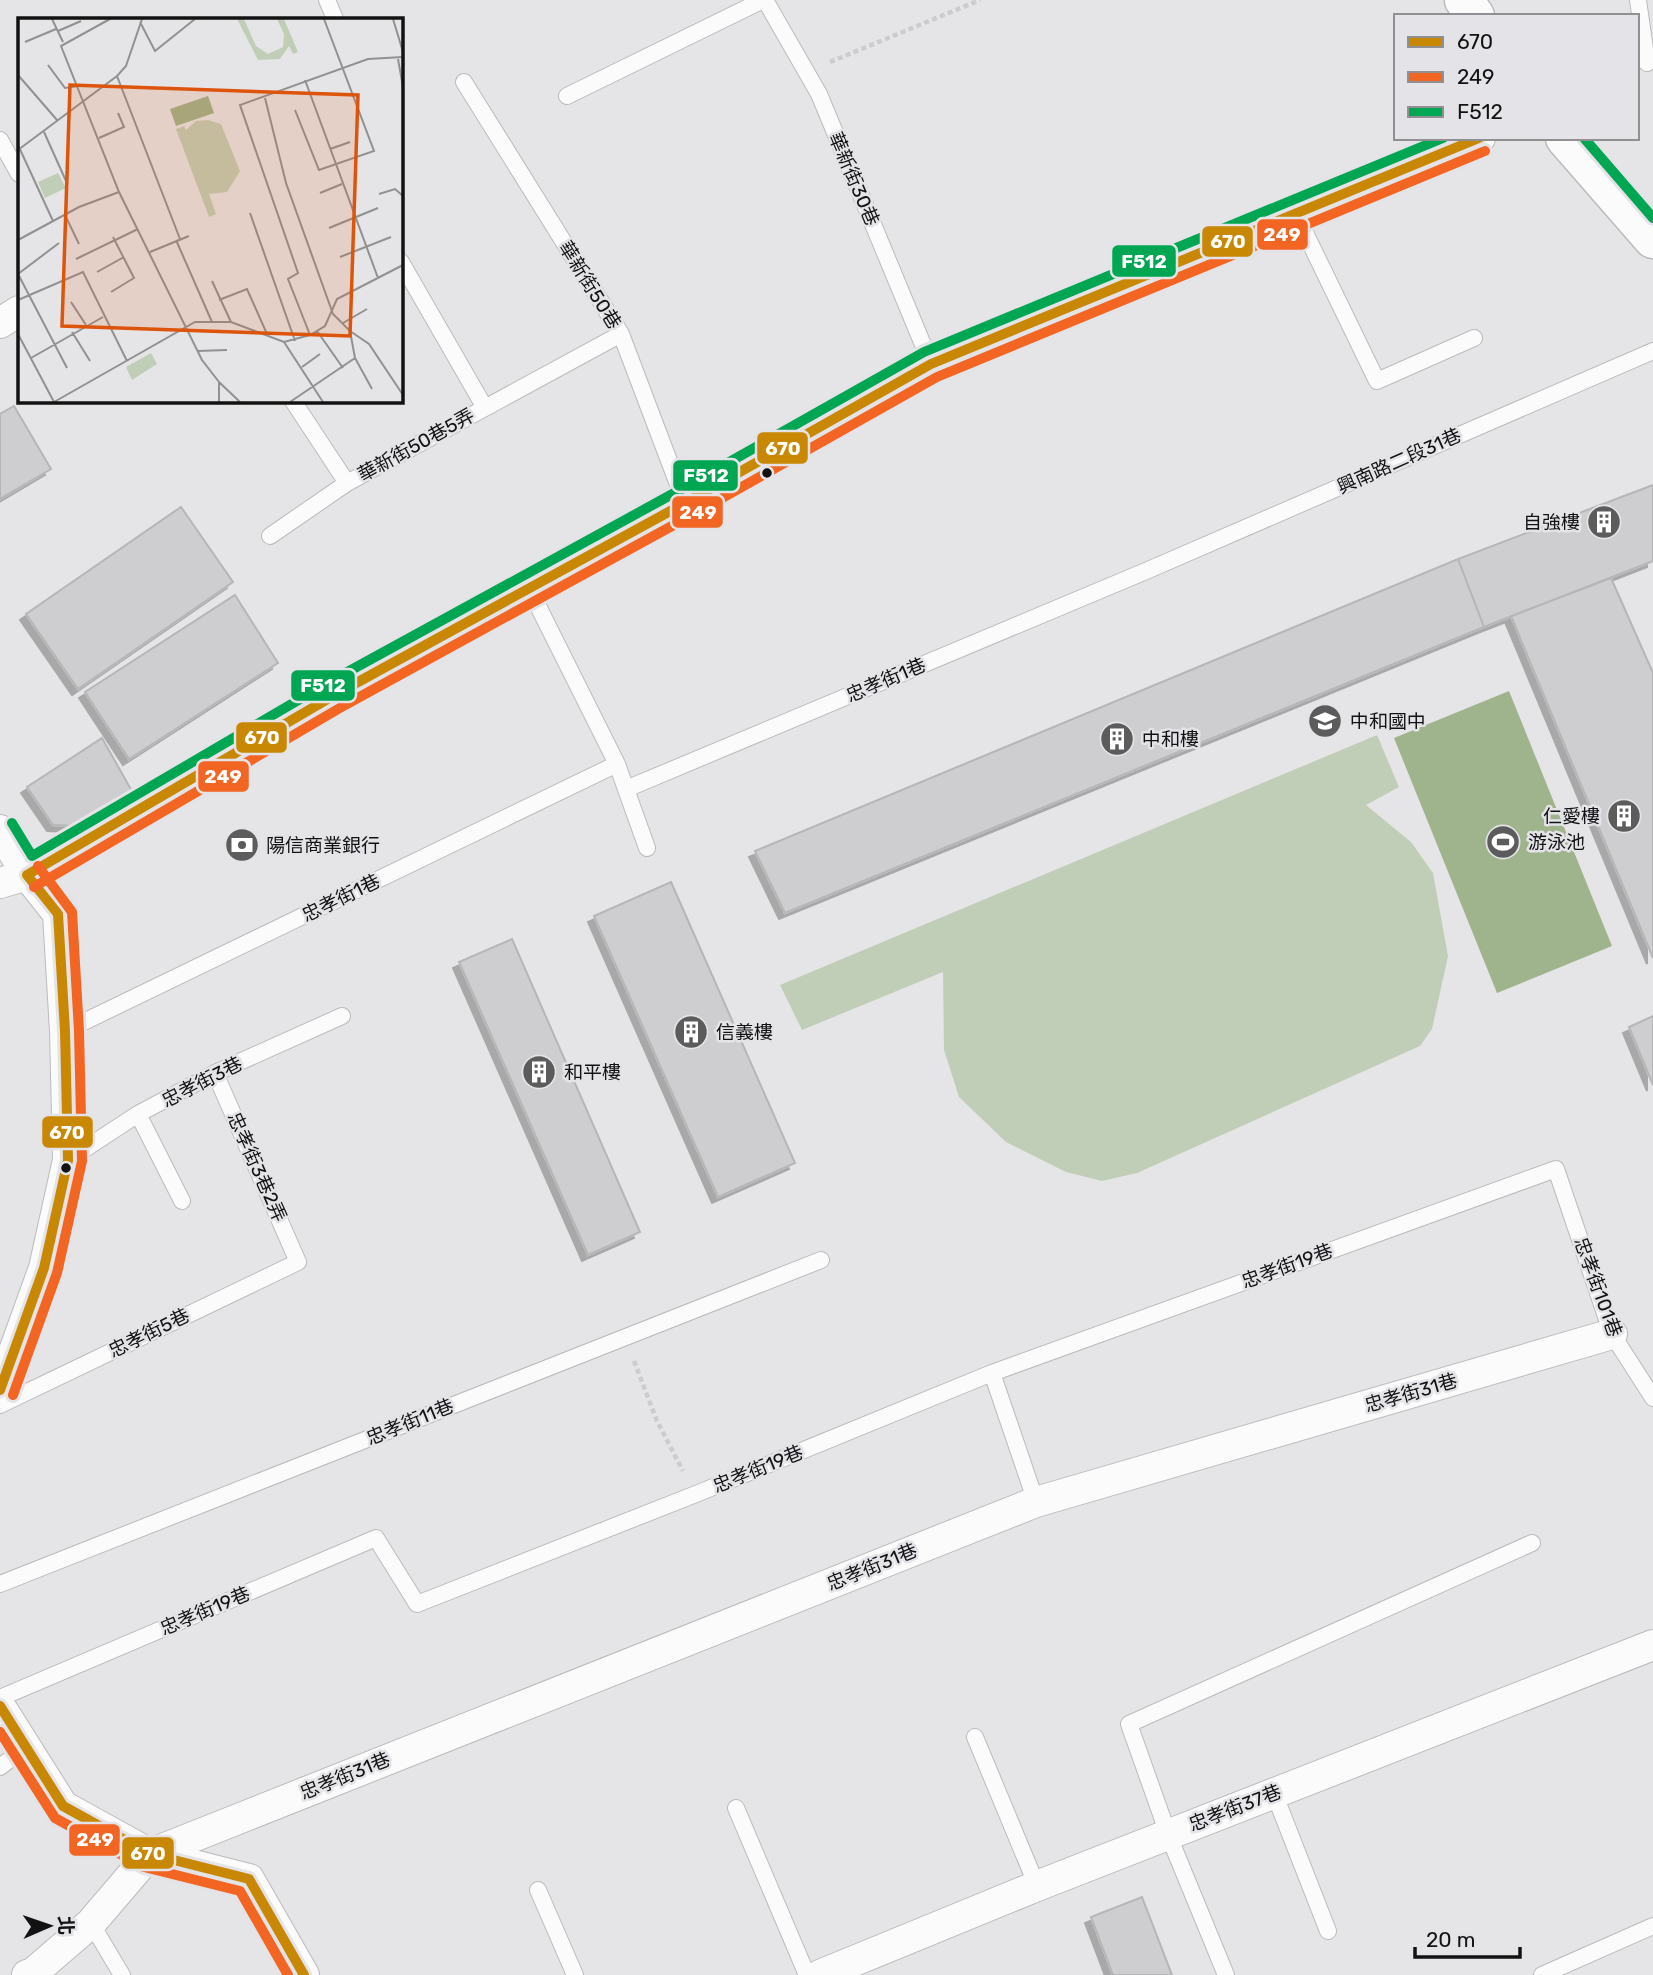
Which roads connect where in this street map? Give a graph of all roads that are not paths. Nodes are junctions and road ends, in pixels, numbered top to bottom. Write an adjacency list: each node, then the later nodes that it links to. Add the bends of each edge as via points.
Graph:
1 (327, 0): 4 (lane)
2 (764, 0): 7 (lane); 20 (lane, 華新街30巷, via 809,76)
3 (1638, 0): 5 (lane)
4 (335, 18)
5 (1646, 64)
6 (464, 82): 17 (lane, 華新街50巷)
7 (568, 96)
8 (1475, 140): 12 (street)
9 (1567, 140): 13 (street)
10 (0, 141): 11 (lane)
11 (18, 166)
12 (1296, 214): 18 (lane, via 1377,381); 20 (street)
13 (1653, 239)
14 (402, 264): 22 (lane, 華新街50巷5弄)
15 (18, 313): 16 (street)
16 (0, 323)
17 (621, 334): 22 (lane, 華新街50巷5弄); 24 (lane, 華新街50巷)
18 (1474, 338)
19 (1653, 351): 26 (lane, 興南路二段31巷)
20 (931, 364): 24 (street)
21 (294, 402): 23 (lane, 華新街50巷5弄)
22 (485, 408): 23 (lane, 華新街50巷5弄)
23 (347, 483): 25 (lane, 華新街50巷5弄)
24 (685, 503): 27 (street)
25 (270, 536)
26 (1146, 572): 29 (lane, 忠孝街1巷)
27 (528, 588): 28 (lane); 32 (street)
28 (617, 764): 29 (lane); 34 (lane, 忠孝街1巷)
29 (626, 789): 31 (lane)
30 (0, 830): 32 (street)
31 (647, 848)
32 (14, 879): 34 (street, via 58,914)
33 (342, 1016): 35 (lane, 忠孝街3巷)
34 (65, 1031): 37 (street)
35 (215, 1073): 36 (lane, 忠孝街3巷); 41 (lane, 忠孝街3巷2弄)
36 (138, 1114): 37 (lane, 忠孝街3巷); 39 (lane)
37 (68, 1160): 44 (street, via 44,1268)
38 (1556, 1169): 42 (lane, 忠孝街101巷); 43 (lane, 忠孝街19巷)
39 (182, 1201)
40 (821, 1260): 49 (lane, 忠孝街11巷)
41 (298, 1262): 46 (lane, 忠孝街5巷)
42 (1612, 1334): 45 (lane, 忠孝街101巷); 47 (street, 忠孝街31巷)
43 (992, 1373): 47 (lane); 51 (lane, 忠孝街19巷, via 417,1604 376,1538)
44 (0, 1390)
45 (1653, 1398)
46 (0, 1405)
47 (1036, 1502): 59 (street, 忠孝街31巷)
48 (1532, 1543): 58 (lane, via 1129,1724)
49 (0, 1584)
50 (1653, 1645): 56 (street, 忠孝街37巷)
51 (0, 1698)
52 (0, 1706): 54 (street)
53 (975, 1737): 60 (lane)
54 (26, 1747): 55 (lane); 59 (street, via 63,1806)
55 (0, 1767)
56 (1274, 1793): 58 (street, 忠孝街37巷); 64 (lane)
57 (736, 1808): 69 (lane)
58 (1168, 1834): 60 (street, 忠孝街37巷); 71 (lane)
59 (150, 1854): 62 (street); 67 (street, via 249,1879)
60 (1037, 1886): 70 (street, 忠孝街37巷)
61 (538, 1890): 68 (lane)
62 (91, 1923): 65 (street); 66 (lane)
63 (1653, 1926): 72 (lane)
64 (1328, 1931)
65 (30, 1975)
66 (122, 1975)
67 (304, 1975)
68 (575, 1975)
69 (807, 1975)
70 (820, 1975)
71 (1226, 1975)
72 (1542, 1975)

